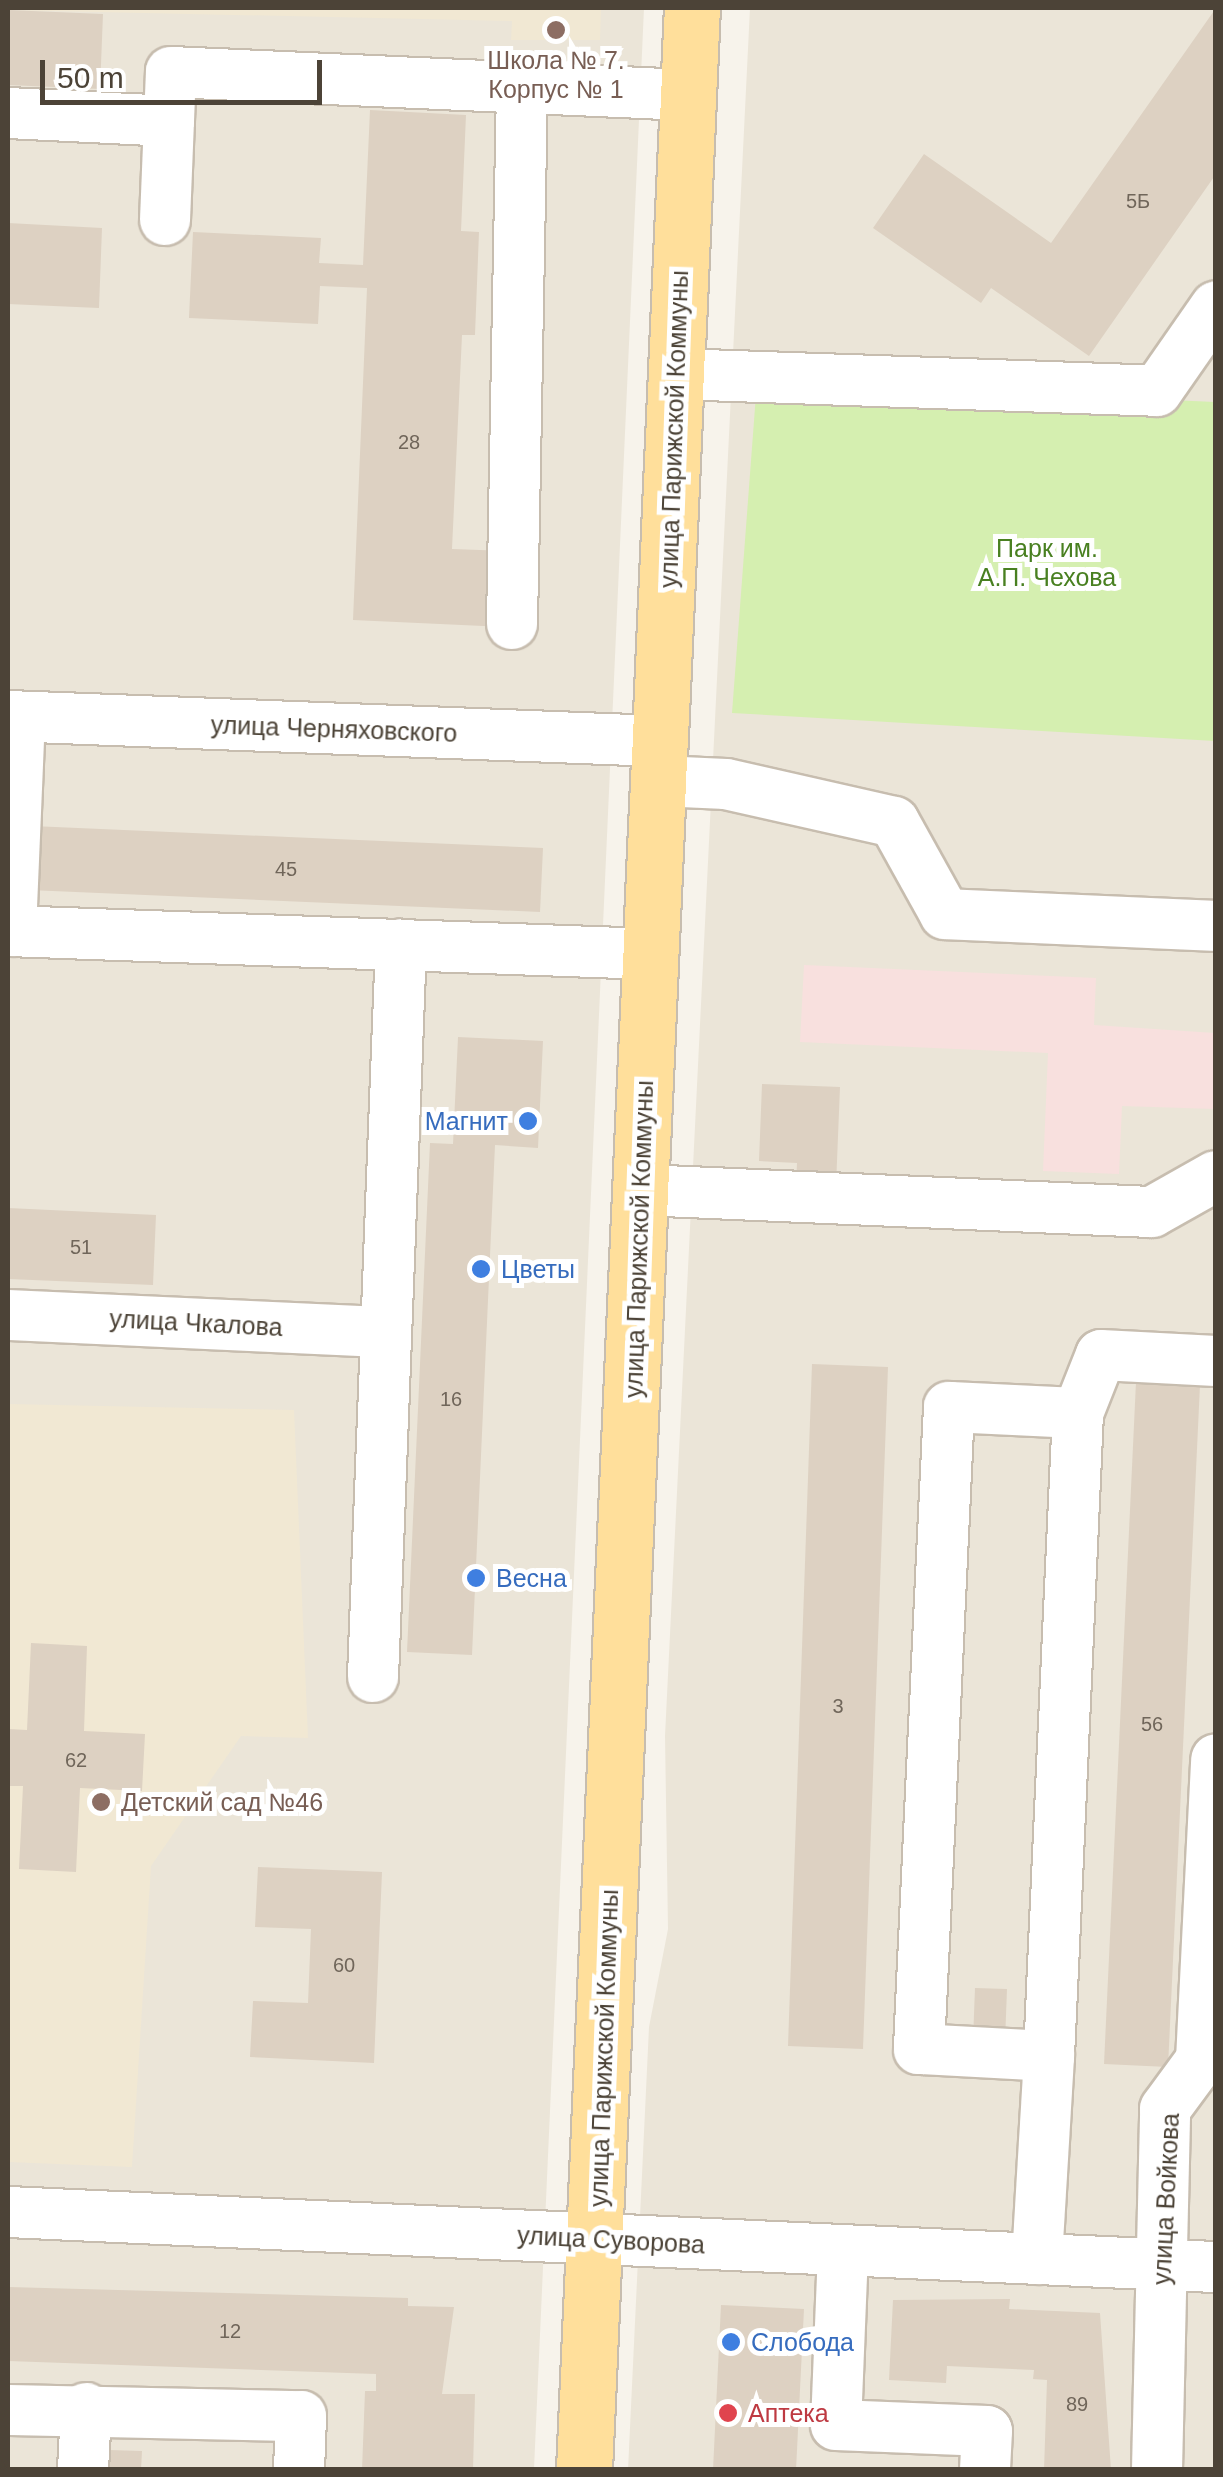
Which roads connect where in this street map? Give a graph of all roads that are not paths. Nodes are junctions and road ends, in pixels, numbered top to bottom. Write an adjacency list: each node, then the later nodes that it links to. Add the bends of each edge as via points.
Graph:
1 (692, 8): 3 (main road, улица Парижской Коммуны)
2 (522, 88): 3 (street); 5 (street, via 171,72); 9 (street)
3 (688, 95): 8 (main road, улица Парижской Коммуны)
4 (8, 114): 5 (street)
5 (169, 120): 6 (street)
6 (164, 220)
7 (1216, 306): 8 (street, via 1157,391)
8 (676, 374): 11 (main road, улица Парижской Коммуны)
9 (512, 624)
10 (14, 717): 11 (street, улица Черняховского); 13 (street)
11 (660, 761): 12 (street, улица Черняховского, via 726,784 894,822 945,914); 15 (main road, улица Парижской Коммуны)
12 (1216, 926)
13 (9, 931): 14 (street)
14 (401, 945): 15 (street); 19 (street)
15 (651, 954): 17 (main road, улица Парижской Коммуны)
16 (1216, 1176): 17 (street, via 1152,1212)
17 (641, 1190): 26 (main road, улица Парижской Коммуны)
18 (8, 1315): 19 (street, улица Чкалова)
19 (384, 1332): 22 (street)
20 (1216, 1361): 21 (street, via 1102,1355)
21 (1078, 1414): 24 (street); 24 (street, via 949,1407 919,2050)
22 (373, 1678)
23 (1216, 1758): 29 (street, улица Войкова, via 1201,2060 1165,2109)
24 (1049, 2056): 28 (street)
25 (8, 2212): 26 (street, улица Суворова)
26 (596, 2240): 27 (street, улица Суворова); 35 (main road, улица Парижской Коммуны)
27 (844, 2251): 28 (street, улица Суворова); 36 (street, via 836,2424 987,2431)
28 (1037, 2259): 29 (street, улица Суворова)
29 (1161, 2264): 30 (street, улица Суворова); 37 (street, улица Войкова)
30 (1216, 2267)
31 (86, 2408): 32 (street); 33 (street); 34 (street, via 300,2416)
32 (8, 2410)
33 (84, 2470)
34 (298, 2470)
35 (584, 2470)
36 (985, 2470)
37 (1157, 2470)

